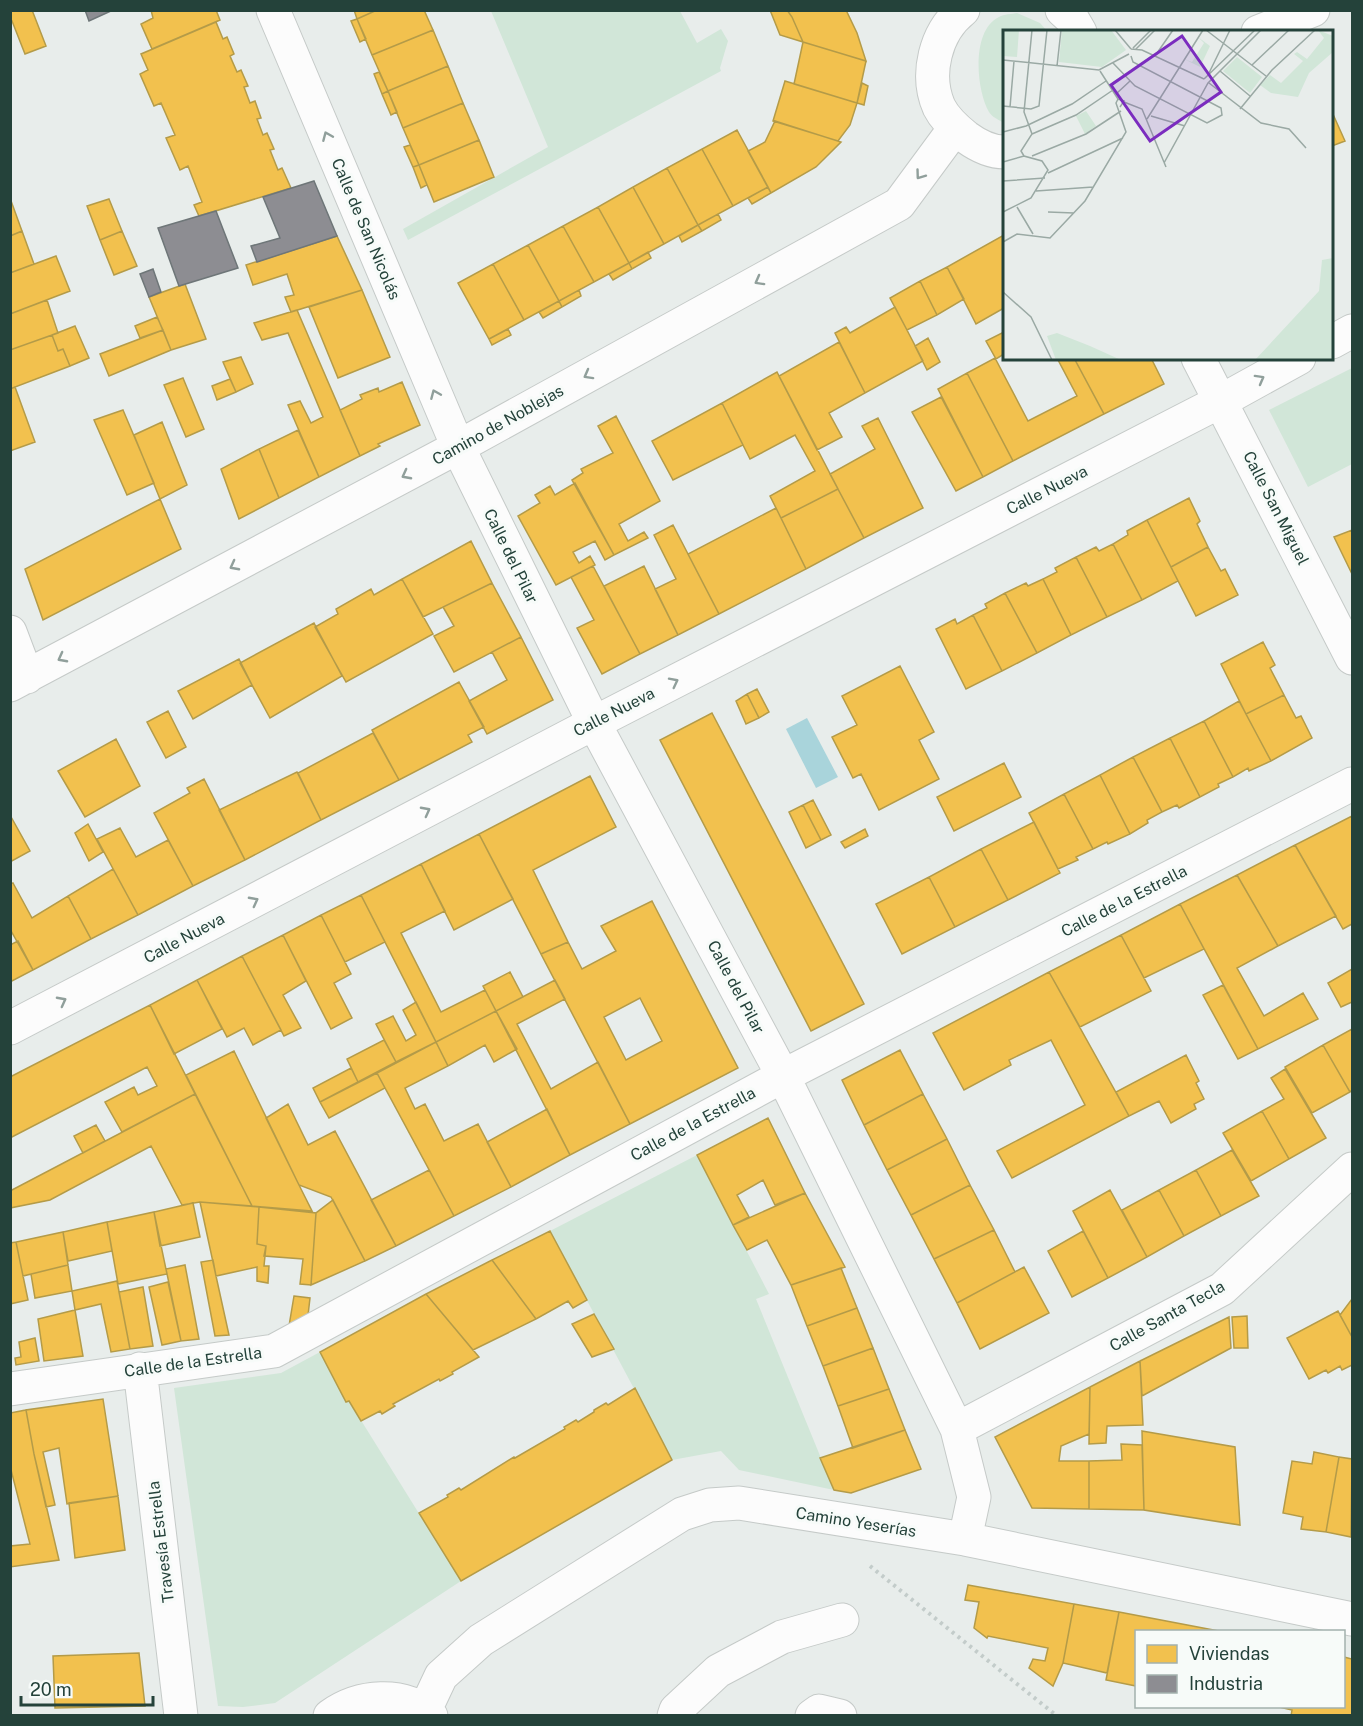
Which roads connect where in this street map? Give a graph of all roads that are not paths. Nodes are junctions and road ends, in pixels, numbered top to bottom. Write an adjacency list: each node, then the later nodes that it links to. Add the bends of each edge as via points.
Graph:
1 (273, 10): 14 (street, Calle de San Nicolás, one-way to 1)
2 (1062, 10): 5 (street)
3 (1312, 10): 6 (street)
4 (946, 17): 7 (street, via 934,55 933,81 939,107)
5 (1079, 30)
6 (1263, 30)
7 (955, 128): 8 (street, via 976,144); 14 (street, Camino de Noblejas, one-way to 14, via 899,204)
8 (1003, 151)
9 (1353, 331): 10 (street)
10 (1333, 341)
11 (1199, 360): 13 (street, Calle San Miguel)
12 (1295, 360): 13 (street, Calle Nueva, one-way to 12)
13 (1221, 401): 16 (street, Calle San Miguel); 18 (street, Calle Nueva, one-way to 13)
14 (458, 447): 17 (street, Camino de Noblejas, one-way to 17); 18 (street, Calle del Pilar)
15 (10, 632): 17 (street)
16 (1353, 658)
17 (19, 681)
18 (594, 723): 20 (street, Calle Nueva, one-way to 18); 21 (street, Calle del Pilar)
19 (1353, 784): 21 (street, Calle de la Estrella)
20 (10, 1028)
21 (783, 1076): 23 (street, Calle de la Estrella, via 273,1351); 25 (street, Calle del Pilar)
22 (1353, 1169): 25 (street, Calle Santa Tecla, via 1222,1289)
23 (140, 1370): 24 (street, Calle de la Estrella); 30 (street, Travesía Estrella)
24 (10, 1389)
25 (957, 1429): 26 (street, Calle del Pilar, via 974,1497)
26 (965, 1539): 27 (street, Camino Yeserías); 29 (street, Camino Yeserías, via 739,1503 710,1505 682,1514 481,1640 441,1676)
27 (1353, 1619)
28 (842, 1620): 32 (street, via 782,1637 718,1671)
29 (428, 1713): 31 (street, via 398,1700 371,1698 344,1706)
30 (181, 1716)
31 (330, 1716)
32 (674, 1716)
33 (813, 1716): 34 (street, via 819,1711)
34 (840, 1716)

